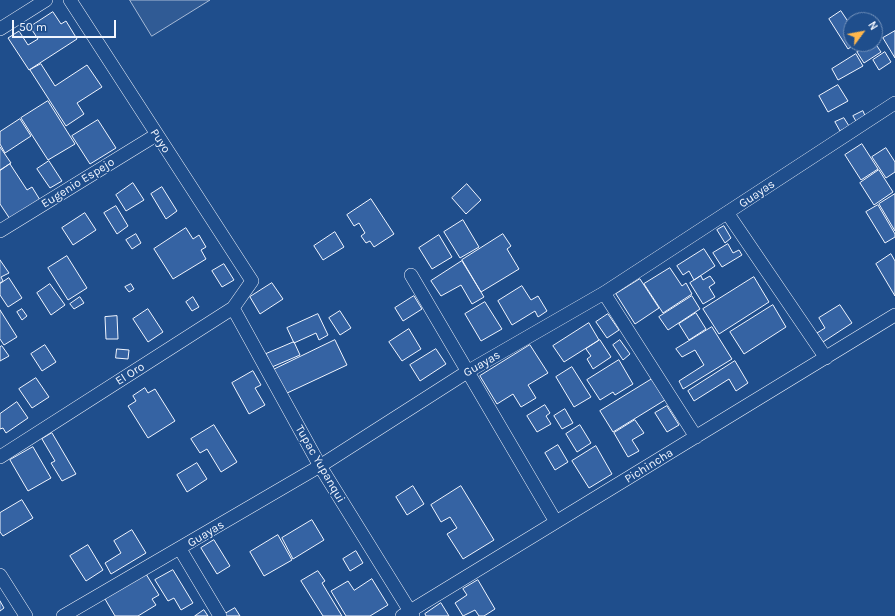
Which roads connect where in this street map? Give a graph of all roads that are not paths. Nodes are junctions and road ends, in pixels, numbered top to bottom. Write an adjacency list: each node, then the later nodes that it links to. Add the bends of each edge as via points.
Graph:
1 (46, 0): 3 (street)
2 (70, 0): 5 (street, Puyo)
3 (0, 29)
4 (895, 103): 6 (street, Guayas)
5 (156, 135): 7 (street, Eugenio Espejo); 9 (street, Puyo)
6 (728, 214): 10 (street, Guayas); 13 (street)
7 (0, 231)
8 (411, 275): 14 (street)
9 (252, 281): 11 (street, El Oro)
10 (604, 293): 14 (street, Guayas); 15 (street)
11 (233, 308): 16 (street, El Oro); 17 (street, Tupac Yupanqui)
12 (895, 315): 13 (street, Pichincha)
13 (826, 358): 15 (street, Pichincha)
14 (467, 372): 17 (street, Guayas); 18 (street)
15 (696, 437): 18 (street, Pichincha)
16 (0, 457)
17 (320, 466): 19 (street, Guayas); 21 (street, Tupac Yupanqui)
18 (556, 522): 21 (street, Pichincha)
19 (180, 549): 23 (street, Guayas); 24 (street)
20 (0, 575): 22 (street)
21 (409, 614)
22 (26, 616)
23 (63, 616)
24 (220, 616)

